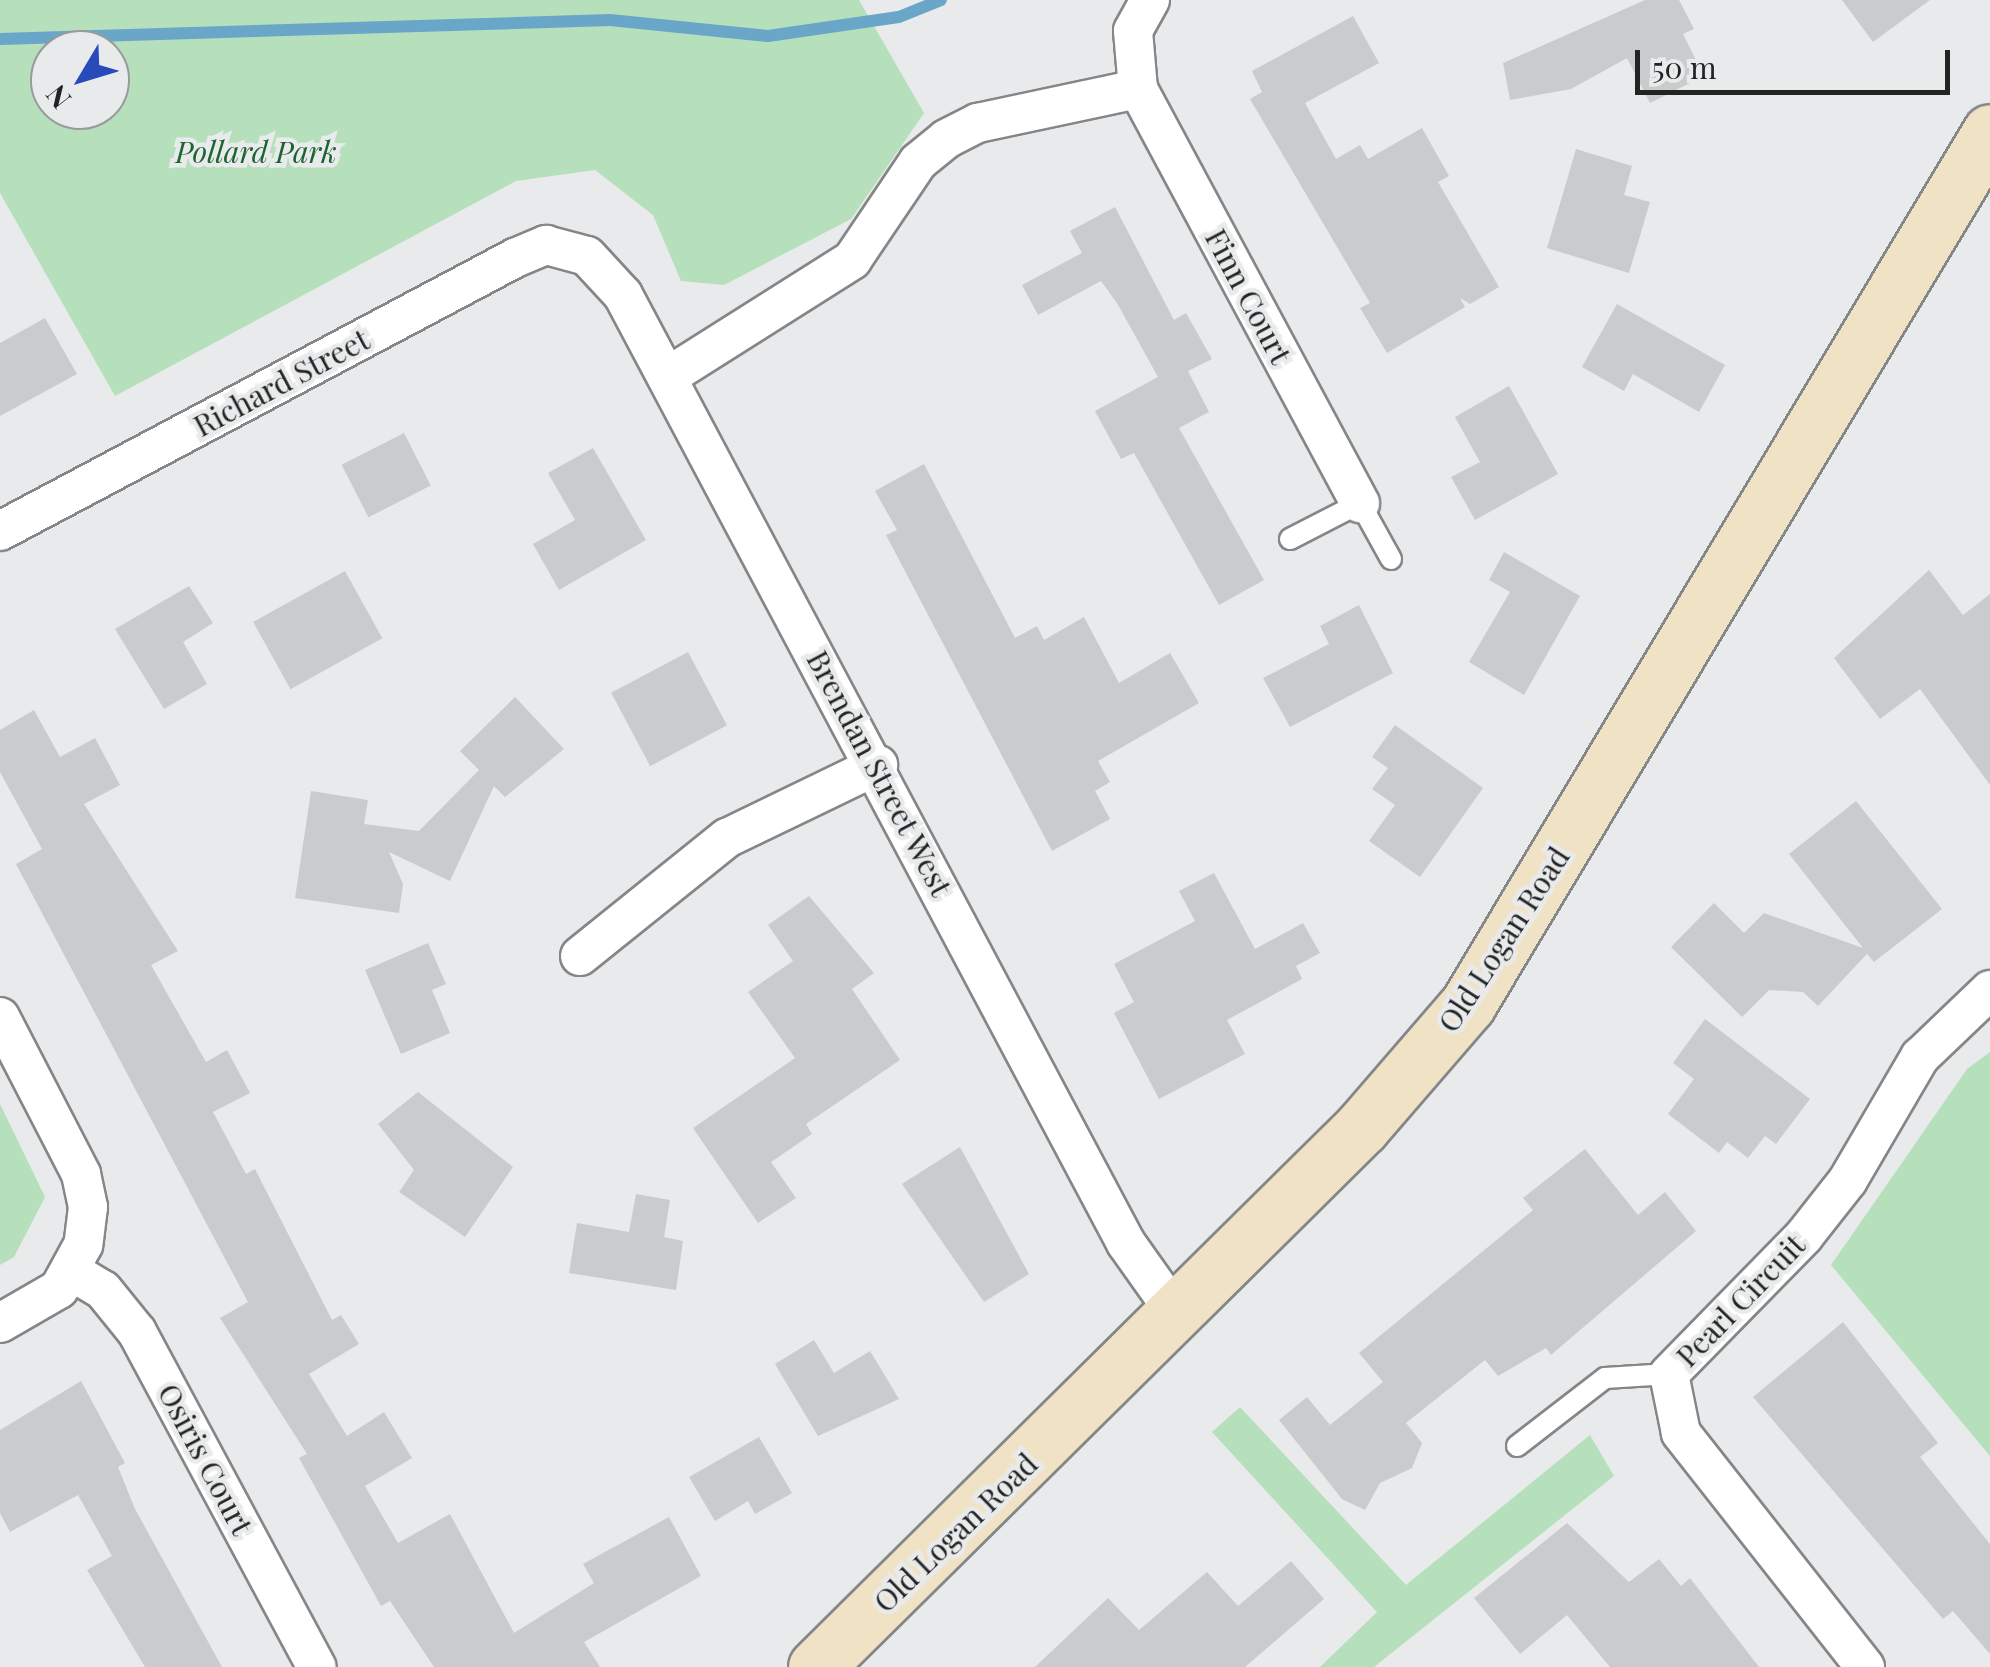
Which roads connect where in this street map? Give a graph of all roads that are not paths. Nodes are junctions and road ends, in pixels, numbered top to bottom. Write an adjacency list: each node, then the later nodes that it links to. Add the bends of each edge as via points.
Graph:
1 (1142, 3): 2 (street, via 1130,53)
2 (1138, 88): 5 (street, via 978,123 946,140 918,162 852,260 814,293); 6 (street, Finn Court)
3 (1990, 132): 15 (main road, Old Logan Road, via 1468,1004 1362,1127)
4 (566, 247): 5 (street, Brendan Street West, via 606,272); 7 (street, Richard Street, via 516,258)
5 (667, 377): 10 (street, Brendan Street West)
6 (1360, 503): 8 (lane); 9 (lane, Finn Court)
7 (0, 531)
8 (1290, 539)
9 (1391, 559)
10 (878, 766): 11 (street, via 727,838); 15 (street, Brendan Street West, via 1126,1243)
11 (580, 956)
12 (1990, 990): 17 (street, Pearl Circuit, via 1920,1057 1804,1236)
13 (0, 1017): 14 (street, via 81,1174 88,1207)
14 (71, 1271): 16 (street, via 59,1289); 19 (street, Osiris Court, via 103,1290 138,1332)
15 (1177, 1315): 20 (main road, Old Logan Road)
16 (0, 1324)
17 (1670, 1374): 18 (lane, via 1605,1378); 21 (street, Pearl Circuit, via 1682,1433)
18 (1517, 1446)
19 (317, 1667)
20 (816, 1667)
21 (1865, 1667)

